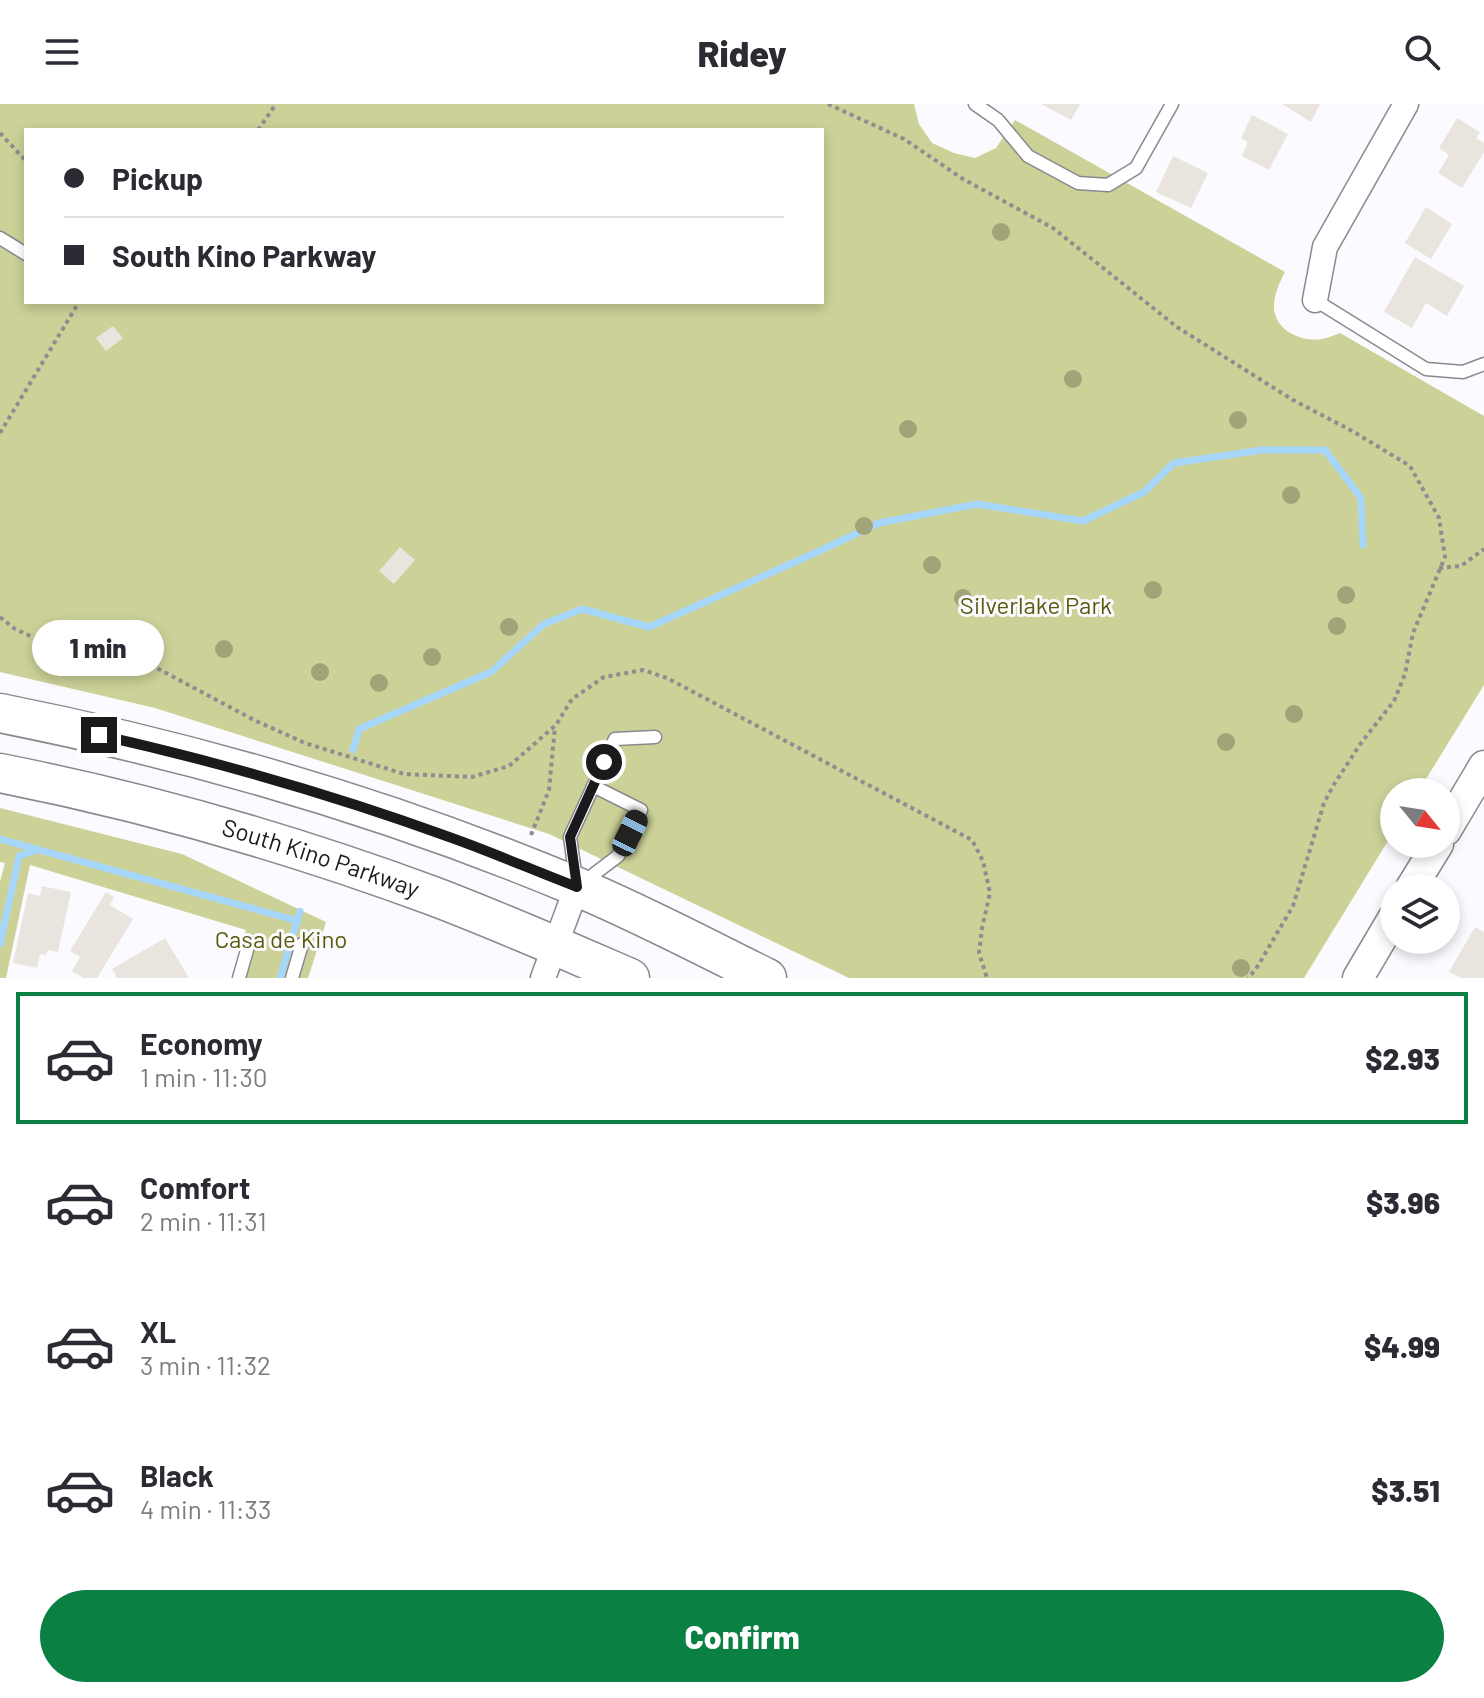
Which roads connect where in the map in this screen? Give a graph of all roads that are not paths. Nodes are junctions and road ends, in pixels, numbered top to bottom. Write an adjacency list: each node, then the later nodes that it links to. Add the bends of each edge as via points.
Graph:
1 (975, 104): 2 (lane, via 998,120 1028,156 1078,183 1108,185 1136,168)
2 (1172, 104)
3 (1406, 104): 6 (street, via 1325,247)
4 (0, 238): 5 (lane)
5 (24, 253)
6 (1315, 300): 7 (lane, via 1426,369 1463,372)
7 (1484, 364)
8 (0, 713): 14 (main road, via 186,755 329,797)
9 (655, 737): 12 (lane, via 615,739)
10 (1484, 766): 13 (street)
11 (0, 773): 18 (main road, South Kino Parkway, via 262,838 433,896)
12 (593, 786): 14 (lane, via 570,837); 14 (lane, via 641,810 618,856)
13 (1460, 806)
14 (577, 887): 18 (street); 22 (main road)
15 (1380, 941): 23 (street)
16 (302, 944): 20 (lane)
17 (247, 950): 19 (lane)
18 (549, 962): 21 (main road, South Kino Parkway)
19 (239, 978)
20 (292, 978)
21 (630, 978)
22 (767, 978)
23 (1358, 978)

